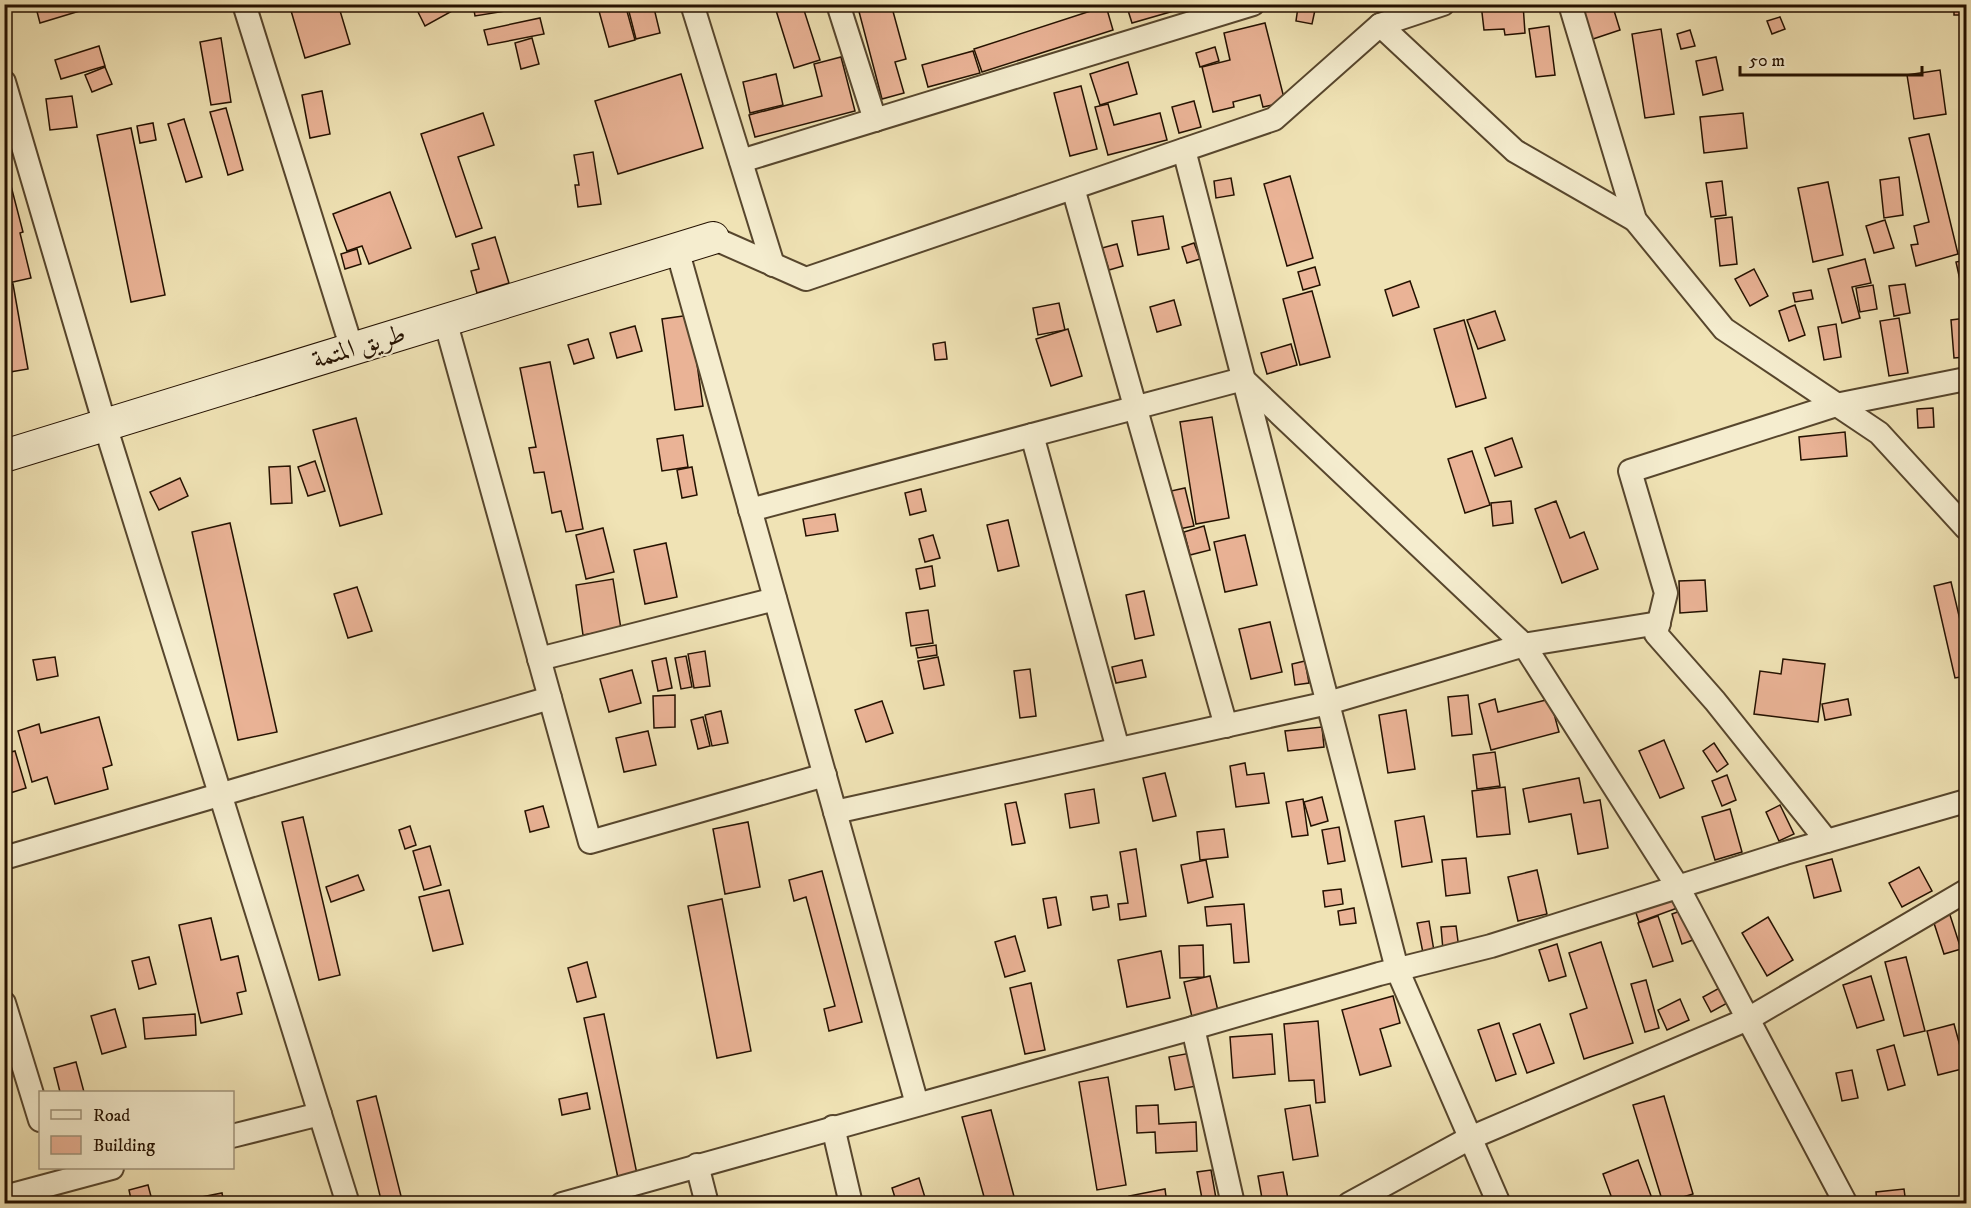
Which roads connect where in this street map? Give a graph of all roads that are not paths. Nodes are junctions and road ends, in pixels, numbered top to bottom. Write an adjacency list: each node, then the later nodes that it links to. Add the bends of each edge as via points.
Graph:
1 (243, 4): 18 (street)
2 (692, 4): 11 (street)
3 (838, 4): 9 (street)
4 (1253, 4): 9 (street)
5 (1443, 4): 7 (street)
6 (1570, 4): 13 (street)
7 (1380, 25): 10 (street, via 1274,119); 13 (street, via 1515,151)
8 (4, 82): 23 (street)
9 (875, 120): 11 (street)
10 (1184, 150): 12 (street); 19 (street)
11 (741, 161): 16 (street)
12 (1073, 188): 16 (street, via 806,279); 22 (street)
13 (1635, 220): 21 (street, via 1724,329)
14 (713, 238): 15 (street, طريق المتمة); 16 (street)
15 (677, 249): 17 (street, طريق المتمة); 26 (street)
16 (773, 265)
17 (446, 320): 18 (street, طريق المتمة); 31 (street)
18 (352, 349): 23 (street, طريق المتمة)
19 (1243, 379): 22 (street); 30 (street); 33 (street)
20 (1966, 379): 21 (street)
21 (1836, 405): 27 (street, via 1879,433); 29 (street, via 1630,471 1666,593)
22 (1135, 407): 24 (street); 34 (street)
23 (105, 425): 25 (street, طريق المتمة); 37 (street)
24 (1032, 435): 26 (street); 35 (street)
25 (4, 456)
26 (750, 510): 28 (street)
27 (1966, 528)
28 (775, 599): 31 (street); 36 (street)
29 (1659, 623): 30 (street); 40 (street, via 1656,634)
30 (1524, 645): 33 (street); 42 (street)
31 (539, 659): 32 (street)
32 (550, 698): 36 (street, via 590,842); 37 (street)
33 (1328, 703): 34 (street); 44 (street)
34 (1226, 726): 35 (street)
35 (1118, 749): 39 (street)
36 (825, 775): 39 (street)
37 (220, 795): 41 (street); 49 (street)
38 (1966, 801): 40 (street)
39 (835, 812): 48 (street)
40 (1827, 841): 42 (street)
41 (4, 858)
42 (1678, 887): 44 (street, via 1491,946); 46 (street)
43 (1966, 891): 46 (street)
44 (1397, 969): 47 (street); 53 (street)
45 (4, 1003): 50 (street)
46 (1748, 1019): 53 (street); 65 (street)
47 (1193, 1028): 48 (street); 62 (street)
48 (917, 1104): 51 (street)
49 (320, 1114): 52 (street); 58 (street)
50 (39, 1117)
51 (833, 1127): 54 (street); 61 (street)
52 (234, 1136)
53 (1470, 1138): 63 (street); 64 (street)
54 (697, 1166): 59 (street); 60 (street)
55 (96, 1169): 56 (street)
56 (57, 1174): 57 (street)
57 (14, 1198)
58 (348, 1203)
59 (561, 1203)
60 (707, 1203)
61 (851, 1203)
62 (1233, 1203)
63 (1349, 1203)
64 (1498, 1203)
65 (1846, 1203)

